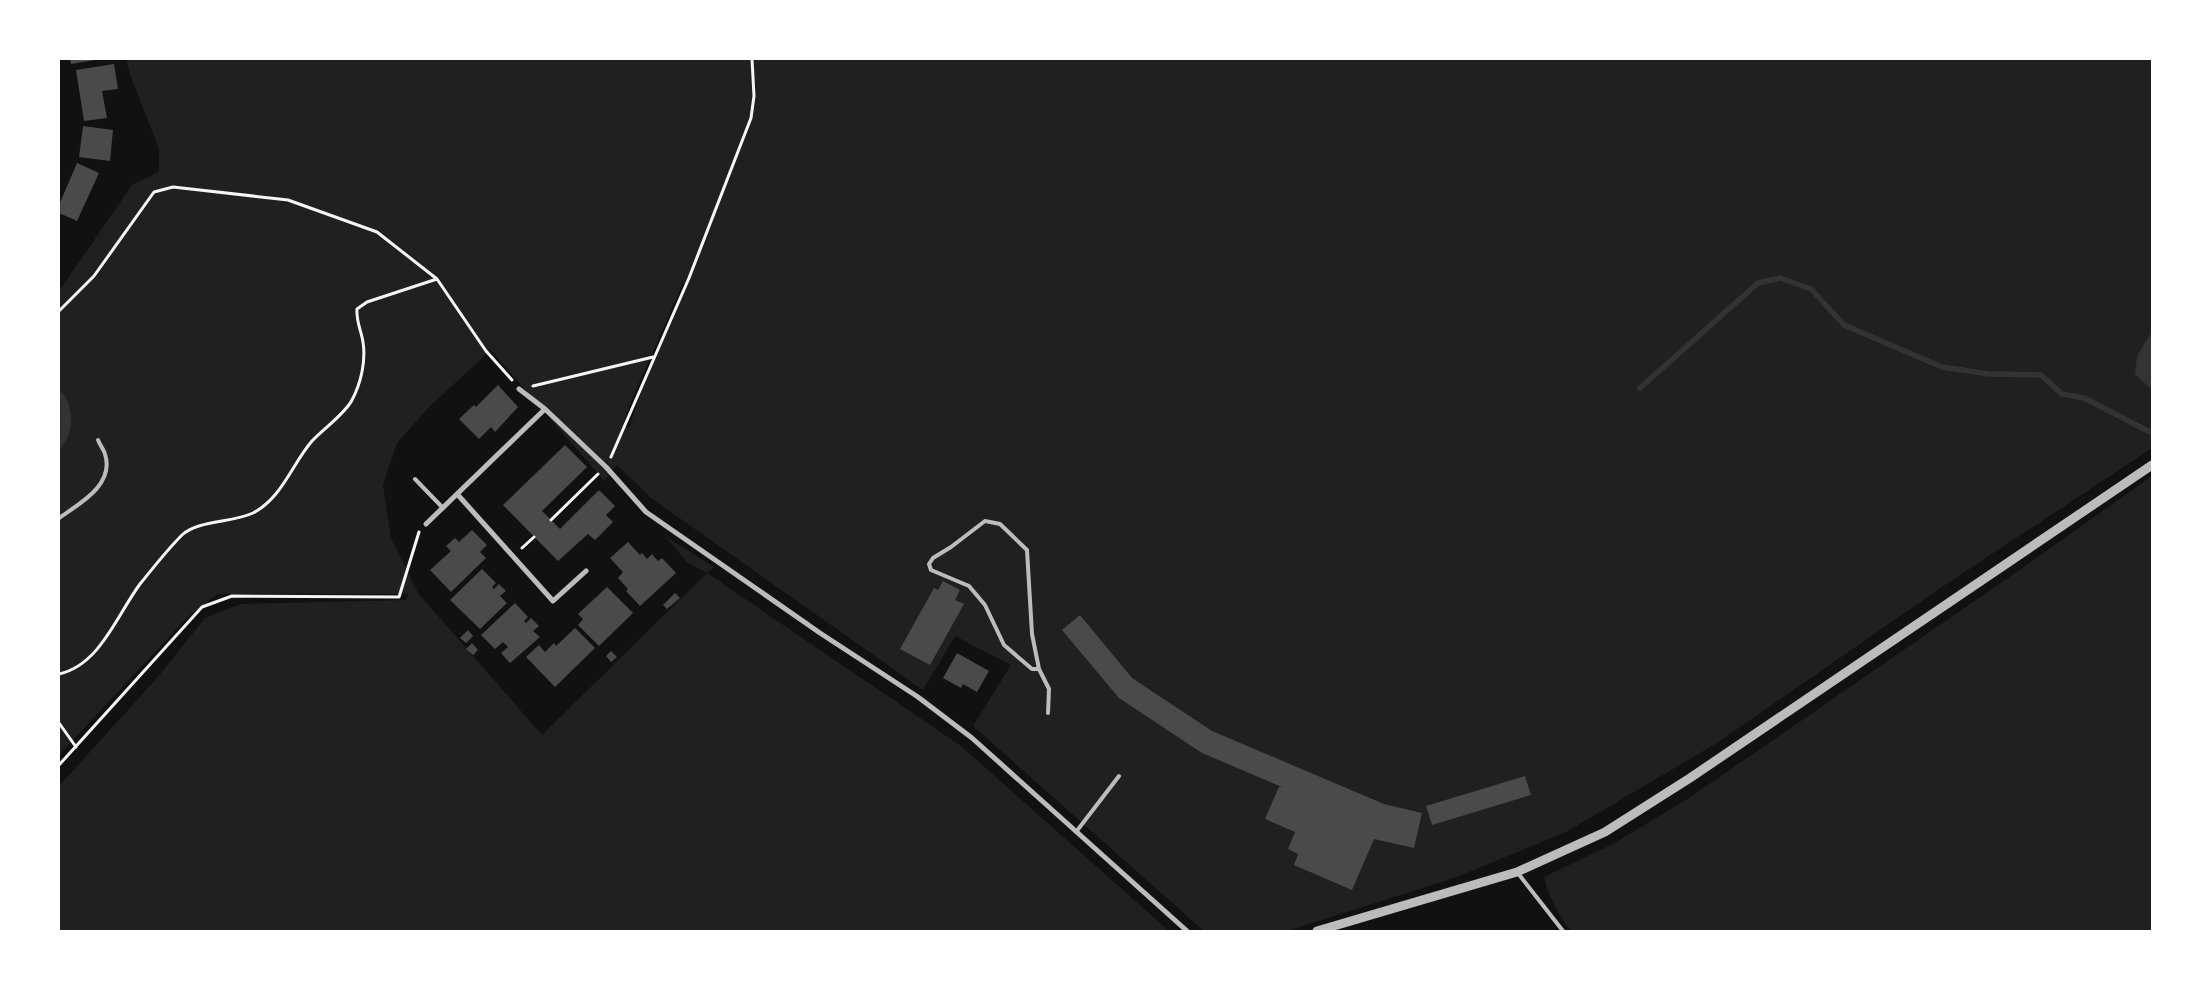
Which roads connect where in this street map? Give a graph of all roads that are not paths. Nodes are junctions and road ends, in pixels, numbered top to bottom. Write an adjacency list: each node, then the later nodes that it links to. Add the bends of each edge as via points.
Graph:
1 (519, 389): 2 (street)
2 (545, 409): 6 (street); 14 (street, via 606,467 646,512 918,697 972,738)
3 (98, 440): 8 (lane, via 106,455 106,471 99,487)
4 (2152, 465): 15 (street, via 1690,778 1605,832)
5 (415, 479): 7 (lane)
6 (458, 495): 7 (street); 10 (street, via 553,601)
7 (443, 508): 9 (street)
8 (59, 518)
9 (426, 524)
10 (586, 571)
11 (1039, 669): 11 (lane, via 1032,634 1027,550 1000,524 985,520 933,558 931,570 969,586 986,605 1004,645 1032,669); 12 (lane, via 1049,689)
12 (1048, 713)
13 (1119, 776): 14 (lane)
14 (1076, 832): 16 (street)
15 (1517, 872): 17 (street); 18 (lane)
16 (1187, 931)
17 (1317, 931)
18 (1564, 931)

